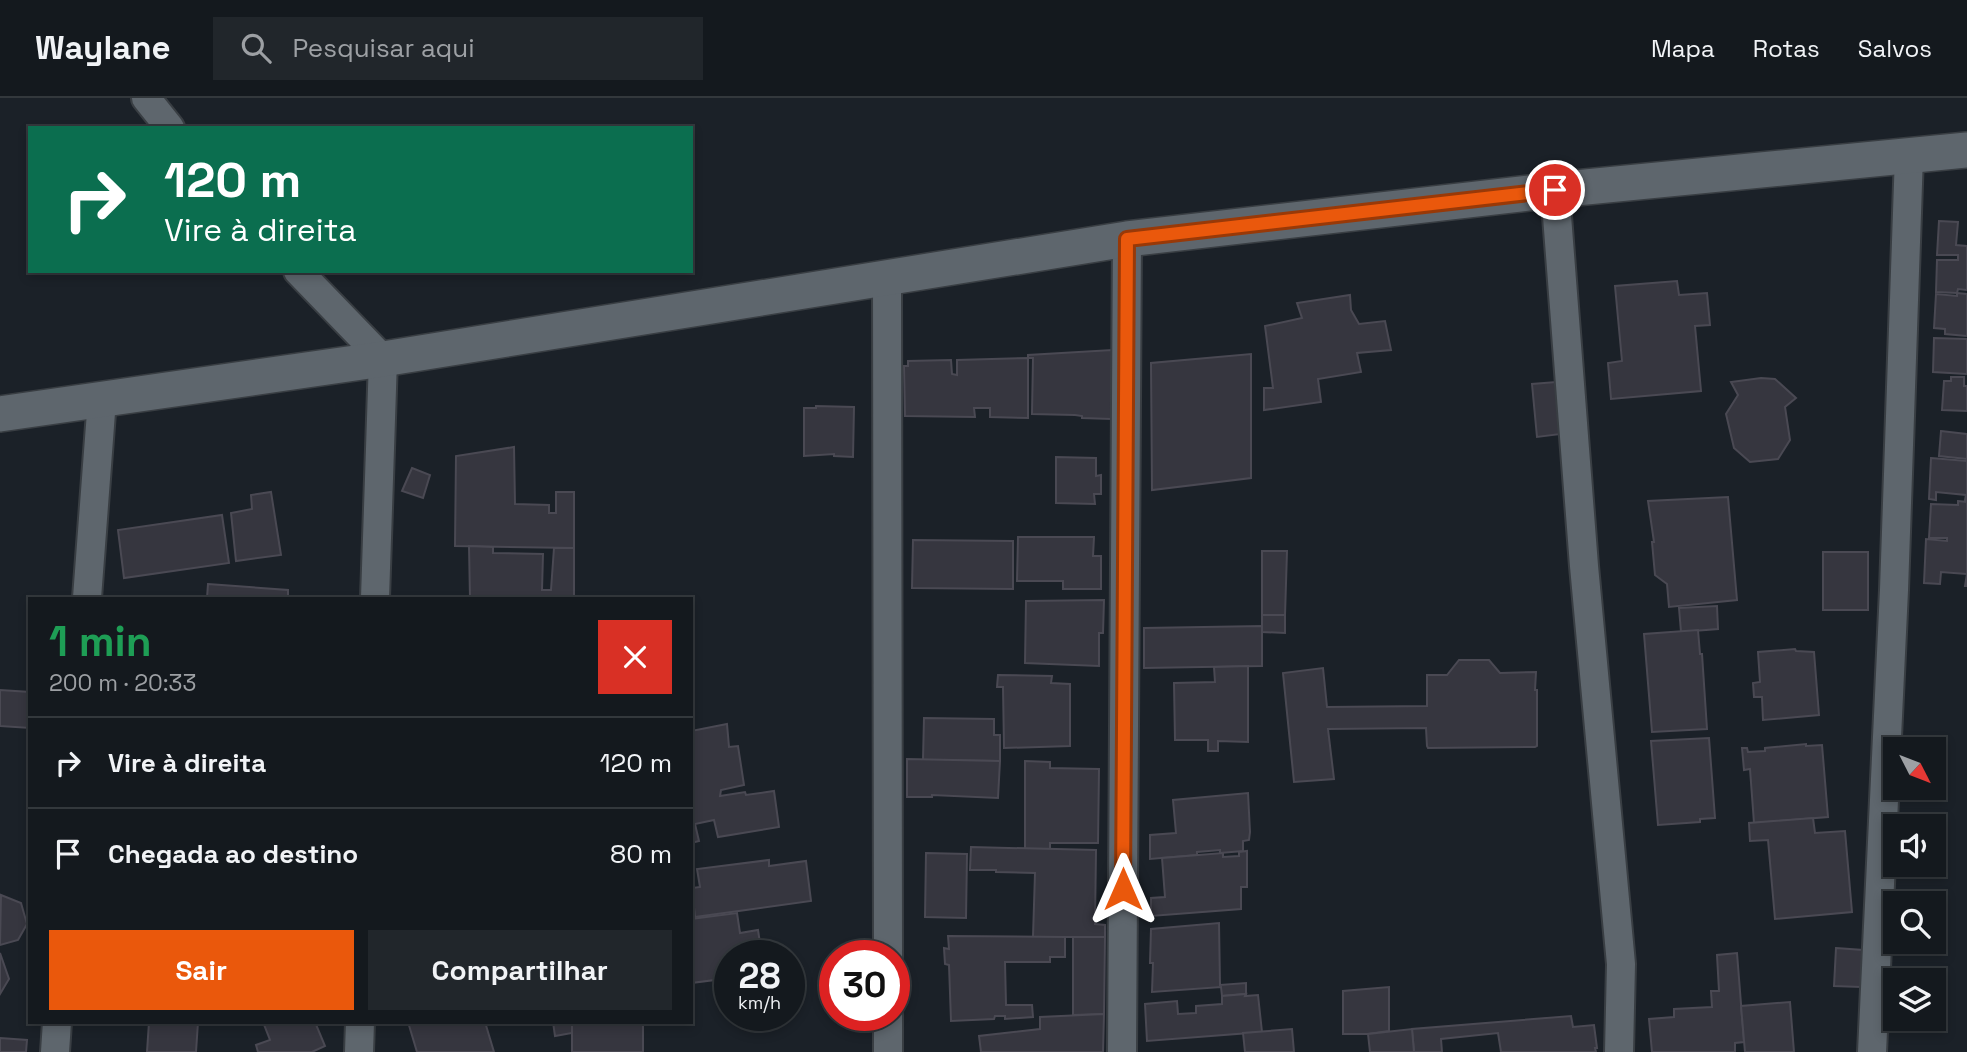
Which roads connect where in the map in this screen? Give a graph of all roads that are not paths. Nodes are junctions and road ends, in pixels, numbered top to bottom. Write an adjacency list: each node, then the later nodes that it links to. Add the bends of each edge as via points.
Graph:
1 (146, 98): 2 (street)
2 (168, 126)
3 (1967, 149): 4 (street)
4 (1909, 155): 5 (street); 23 (street, via 1894,604)
5 (1555, 190): 6 (street); 22 (street, via 1621,964)
6 (1127, 239): 8 (street); 21 (street)
7 (300, 273): 9 (street)
8 (887, 278): 9 (street); 14 (street)
9 (383, 359): 10 (street); 13 (street)
10 (102, 400): 11 (street); 12 (street)
11 (0, 414)
12 (87, 597)
13 (375, 597)
14 (888, 940)
15 (57, 1024): 18 (street)
16 (360, 1024): 19 (street)
17 (888, 1031): 20 (street)
18 (55, 1052)
19 (359, 1052)
20 (888, 1052)
21 (1122, 1052)
22 (1619, 1052)
23 (1872, 1052)

